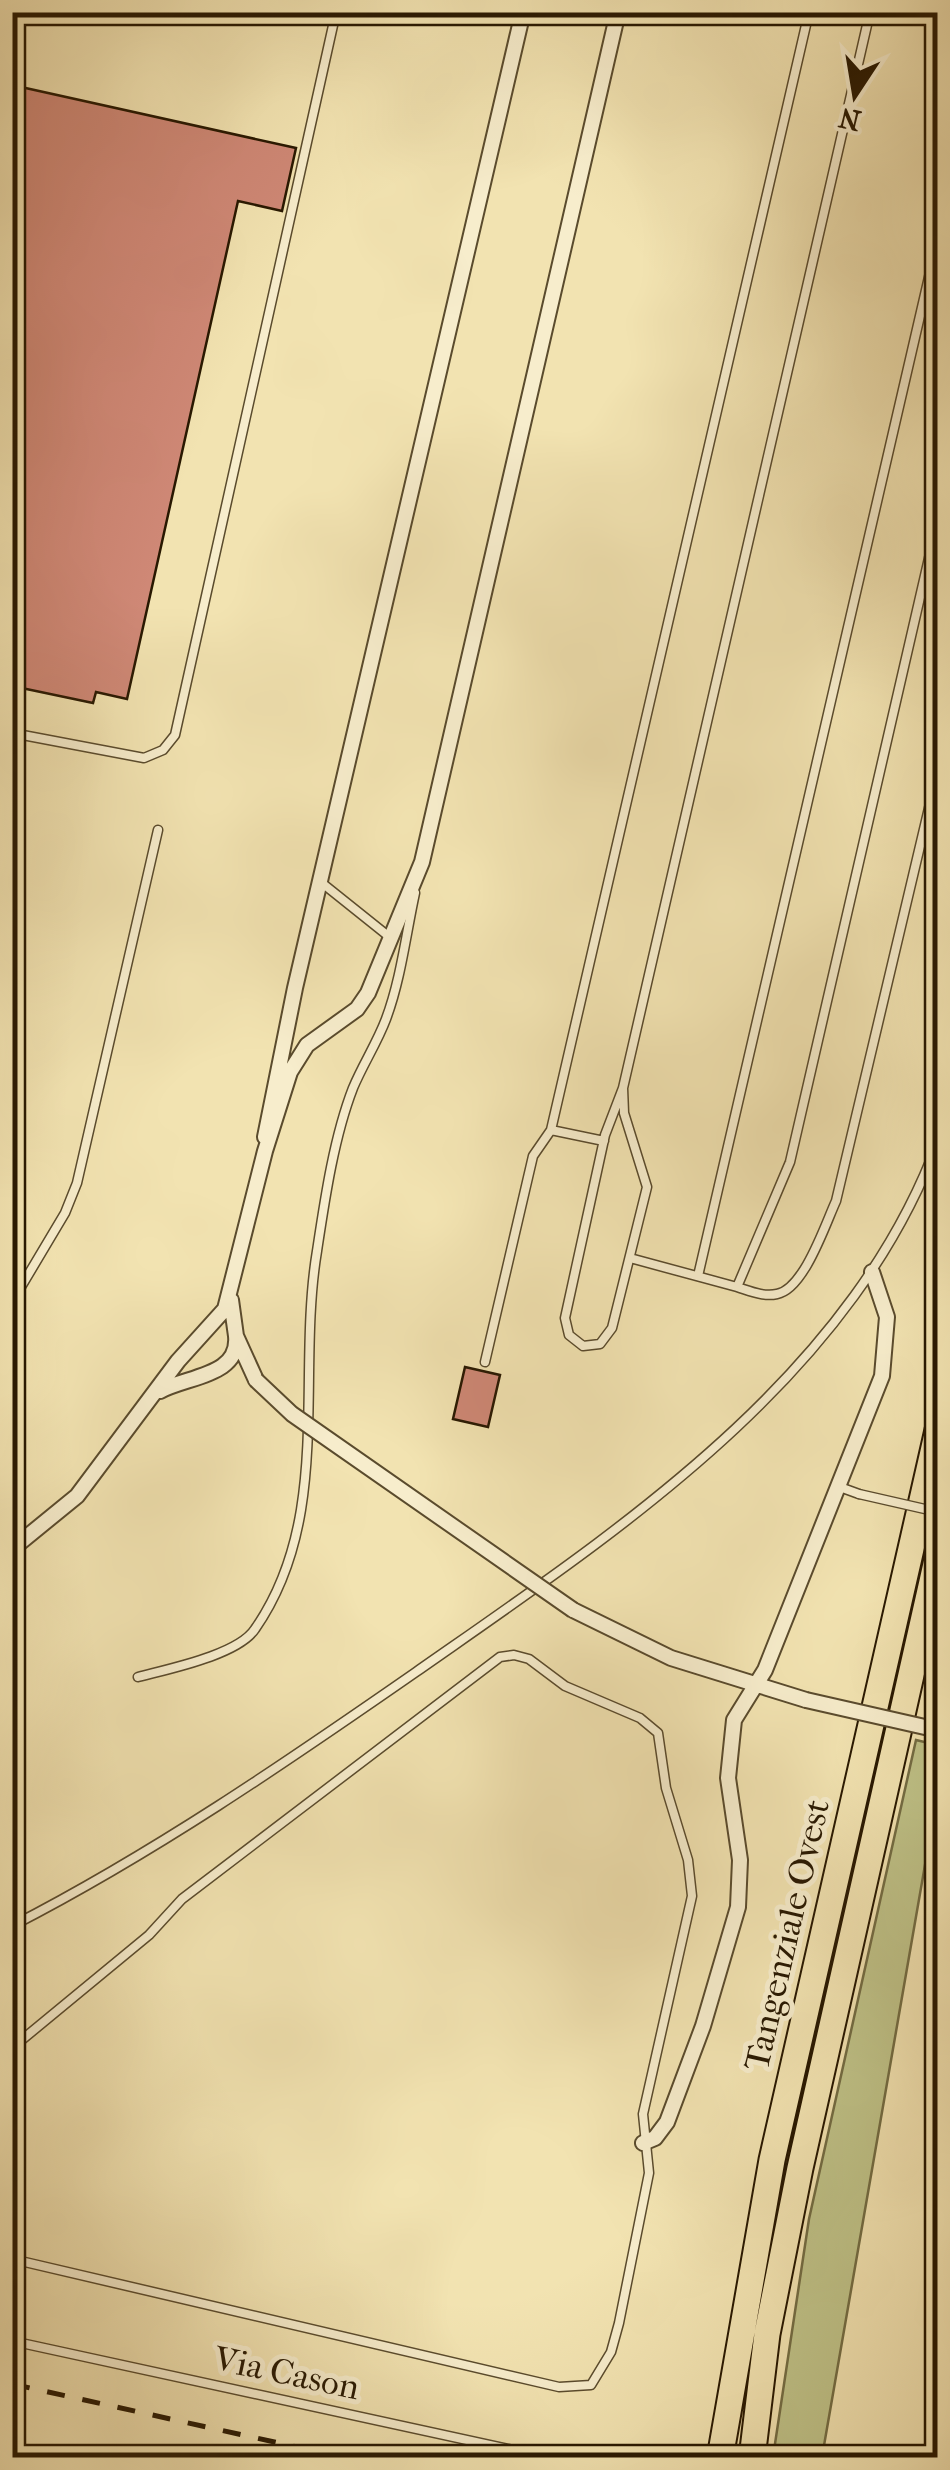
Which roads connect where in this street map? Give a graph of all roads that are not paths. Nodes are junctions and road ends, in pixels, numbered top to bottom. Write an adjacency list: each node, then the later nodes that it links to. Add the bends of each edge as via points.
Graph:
1 (336, 12): 8 (lane, via 175,735 144,758)
2 (523, 12): 11 (street)
3 (618, 12): 12 (street, via 422,862)
4 (809, 12): 14 (lane)
5 (870, 12): 13 (lane)
6 (938, 238): 20 (lane)
7 (938, 519): 21 (lane, via 790,1162)
8 (12, 733)
9 (938, 770): 21 (lane, via 836,1201 791,1286 769,1295)
10 (158, 830): 23 (lane, via 77,1183)
11 (322, 884): 12 (lane); 17 (street, via 266,1114)
12 (397, 944): 17 (street, via 357,1010 298,1058); 32 (lane, via 386,1018 347,1106 317,1252 307,1466 292,1552 249,1638)
13 (623, 1088): 15 (lane); 18 (lane, via 647,1187)
14 (552, 1130): 15 (lane); 25 (lane, via 533,1156)
15 (604, 1141): 18 (lane, via 565,1318 574,1342 592,1346 608,1337)
16 (938, 1141): 19 (lane)
17 (264, 1151): 22 (street)
18 (630, 1258): 20 (lane)
19 (872, 1272): 28 (street, via 885,1301 886,1354); 35 (lane, via 766,1398 557,1571 265,1778)
20 (698, 1276): 21 (lane)
21 (737, 1288)
22 (232, 1290): 24 (street); 26 (street, via 225,1309)
23 (12, 1302)
24 (236, 1336): 26 (street, via 236,1352 224,1367); 33 (street, bridge, via 256,1380 292,1414 574,1610 670,1658)
25 (486, 1362)
26 (156, 1393): 30 (street, via 77,1496)
27 (938, 1430): 41 (highway, Tangenziale Ovest, via 772,2160)
28 (837, 1486): 29 (lane, bridge); 33 (street)
29 (938, 1512)
30 (12, 1548)
31 (938, 1555): 42 (highway, Tangenziale Ovest, via 800,2168 766,2334)
32 (138, 1677)
33 (756, 1686): 34 (street, bridge); 37 (street, via 734,1720 730,1740 728,1778 741,1875 732,1932 667,2122)
34 (938, 1730)
35 (12, 1926)
36 (12, 2048): 37 (lane, via 264,1836 500,1658 521,1656 580,1694 648,1722 661,1741 692,1896 643,2114)
37 (644, 2143): 38 (lane, via 649,2173 620,2323 600,2374 584,2388)
38 (12, 2258)
39 (12, 2342): 40 (lane, Via Cason)
40 (550, 2458)
41 (720, 2458)
42 (752, 2458)

